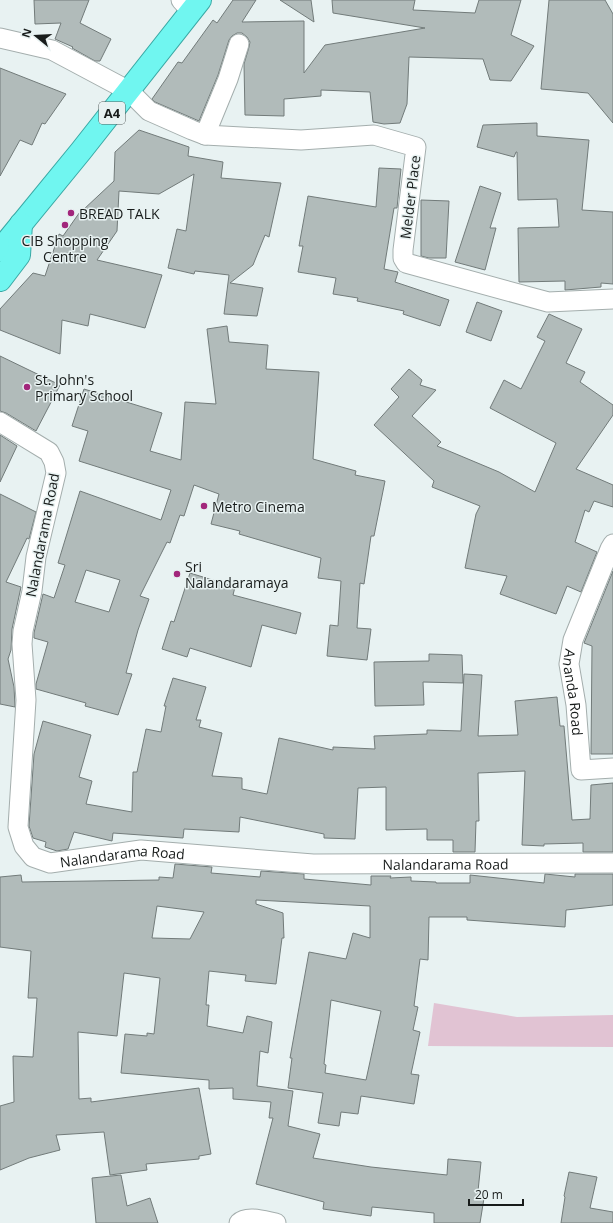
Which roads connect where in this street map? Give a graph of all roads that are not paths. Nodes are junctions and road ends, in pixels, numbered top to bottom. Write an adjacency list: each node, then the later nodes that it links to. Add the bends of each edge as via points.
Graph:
1 (190, 4): 4 (highway, A4)
2 (0, 38): 4 (street, Melder Place, via 52,50)
3 (239, 44): 5 (street)
4 (129, 91): 5 (street, Melder Place, via 149,111); 6 (highway, A4)
5 (205, 135): 10 (street, Melder Place, via 301,140 374,135 416,147 403,250 406,263 548,302)
6 (21, 224): 7 (highway, A4); 8 (highway, A4); 9 (highway, via 19,255)
7 (0, 238)
8 (0, 250)
9 (0, 280)
10 (613, 299)
11 (0, 422): 14 (street, Nalandarama Road, via 49,452 56,473 36,557 22,644 26,700 18,827 24,846 33,857 50,863 142,850 313,864)
12 (613, 544): 13 (street, Ananda Road, via 573,640 569,664 576,705 581,770)
13 (613, 768)
14 (613, 863)
15 (239, 1223): 16 (street, via 249,1219)
16 (276, 1223)

